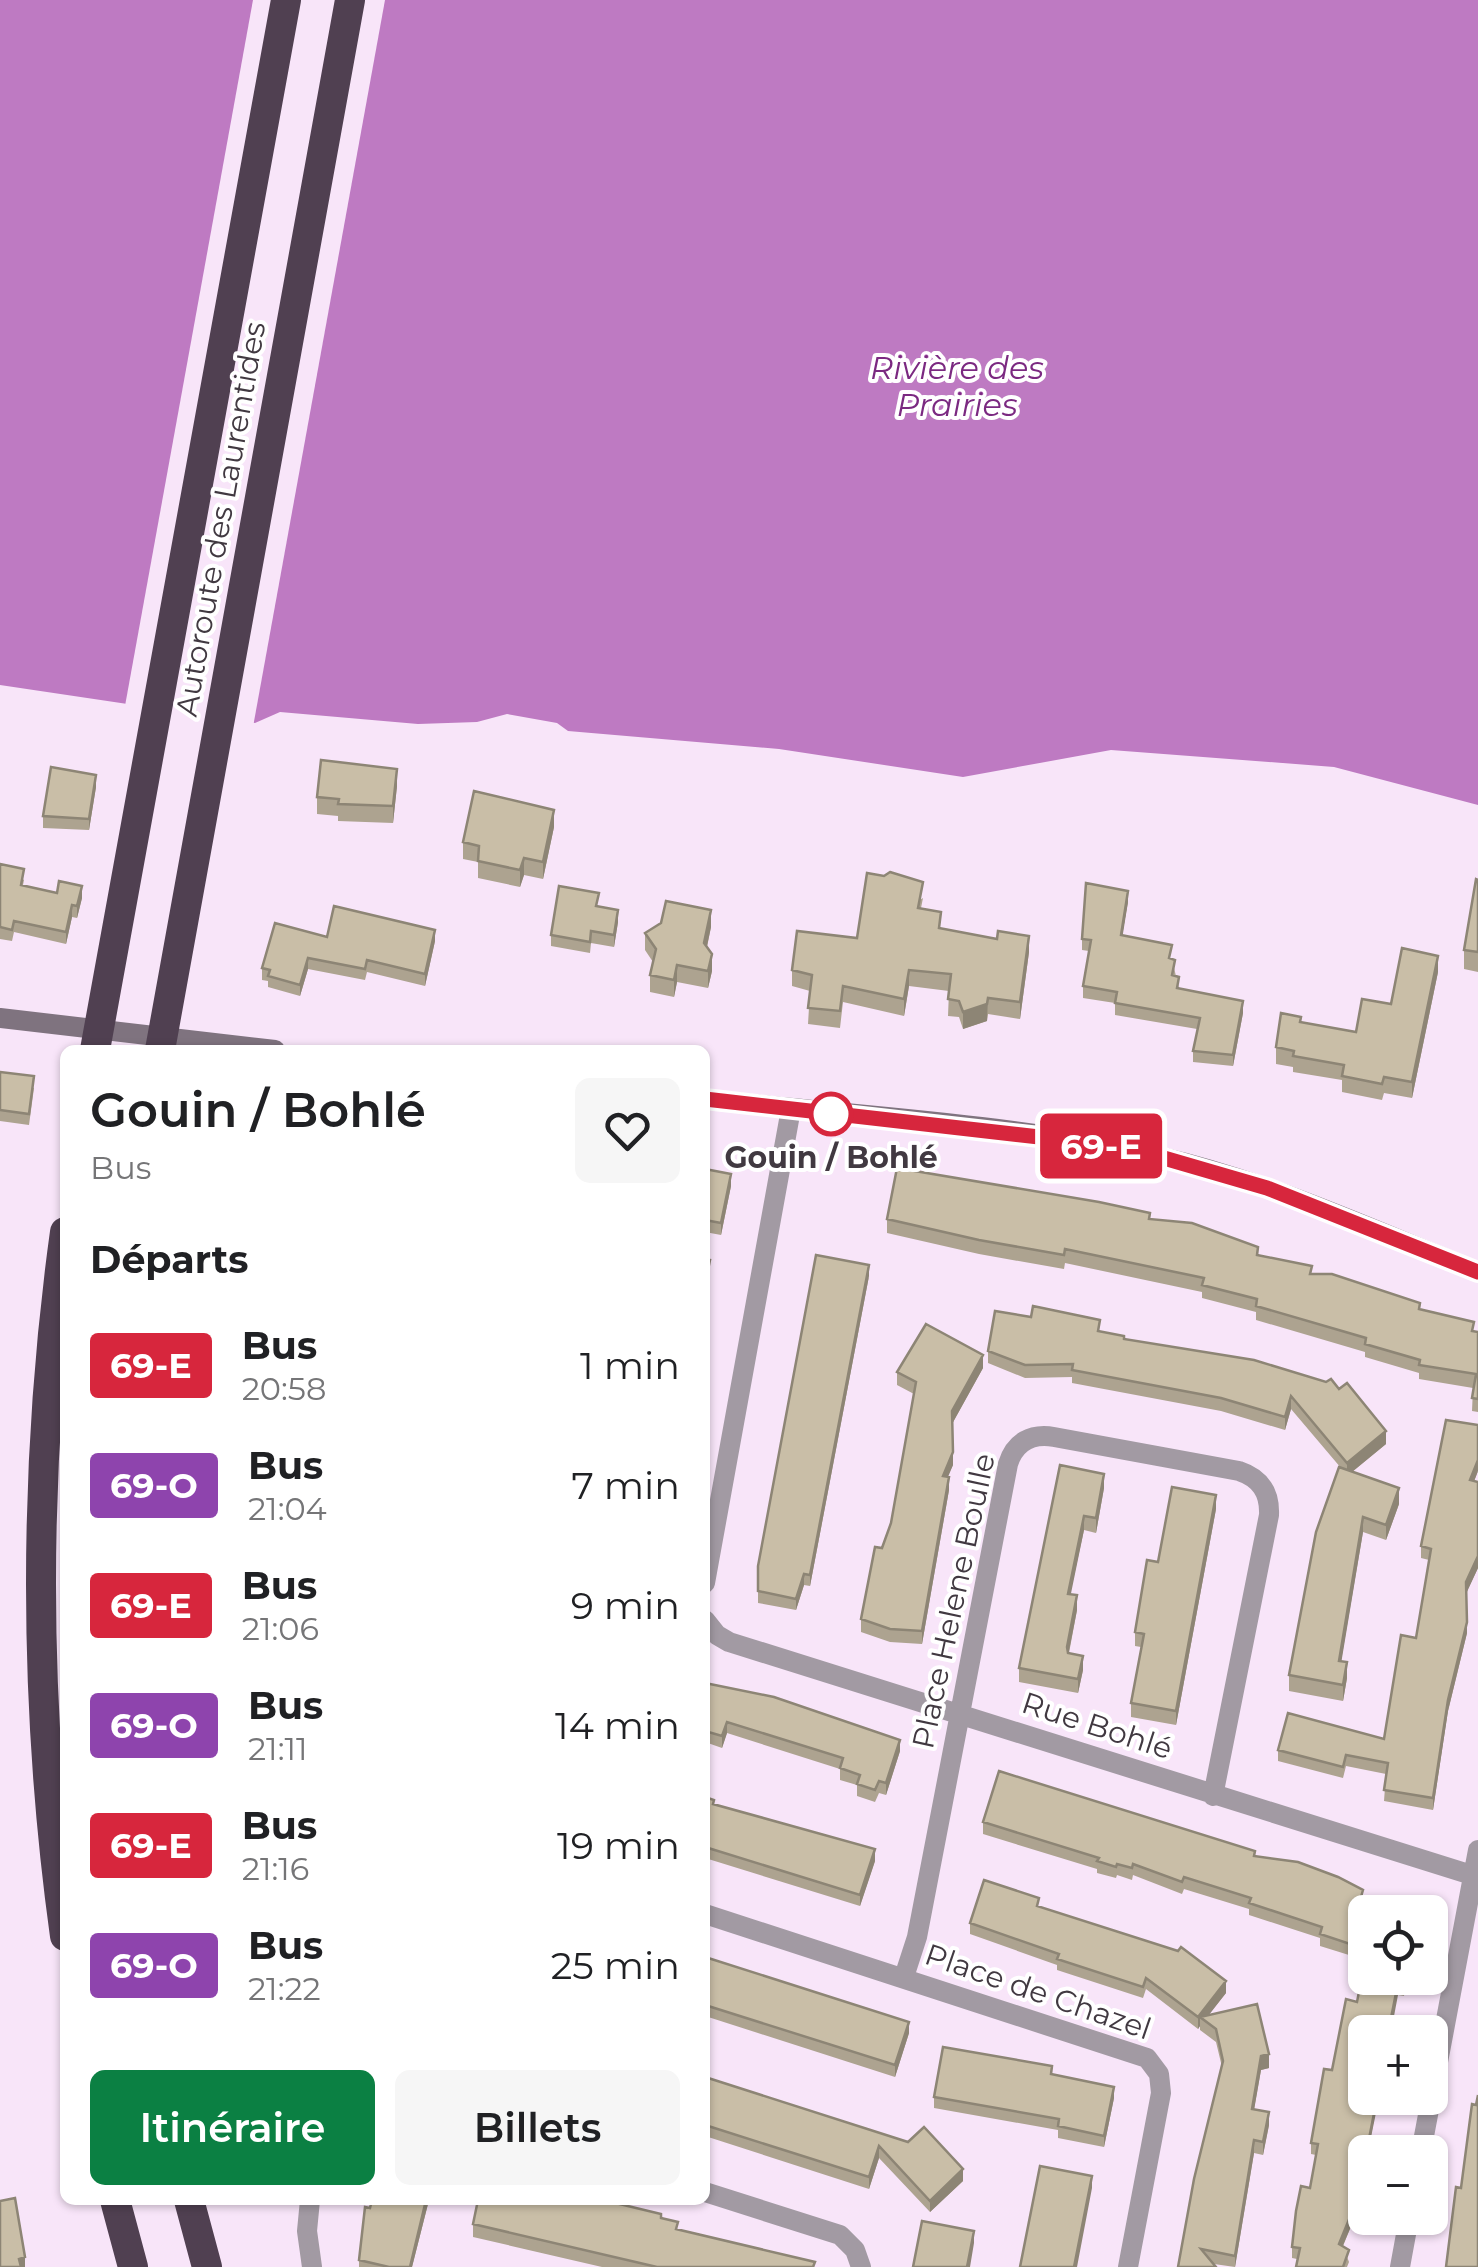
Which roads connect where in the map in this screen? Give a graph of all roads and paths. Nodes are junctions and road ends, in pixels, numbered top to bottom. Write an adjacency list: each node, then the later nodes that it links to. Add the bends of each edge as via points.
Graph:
1 (286, 0): 4 (highway, Autoroute des Laurentides)
2 (350, 0): 5 (highway, Autoroute des Laurentides)
3 (0, 1018): 6 (street)
4 (97, 1045)
5 (161, 1045)
6 (231, 1045)
7 (710, 1101): 8 (street)
8 (791, 1109): 9 (street, via 1062,1140 1172,1160 1267,1188); 11 (street)
9 (1478, 1272)
10 (60, 1276): 17 (highway, via 45,1458 44,1632)
11 (710, 1555)
12 (710, 1627): 13 (street, Rue Bohlé, via 730,1642)
13 (960, 1714): 14 (street, Rue Bohlé); 14 (street, Place Helene Boulle, via 1008,1464 1022,1442 1042,1435 1246,1473 1263,1487 1269,1515); 19 (street, Place Helene Boulle)
14 (1213, 1796): 16 (street, Rue Bohlé)
15 (1478, 1850): 16 (street)
16 (1476, 1876): 20 (street)
17 (60, 1890)
18 (710, 1916): 19 (street, Place de Chazel)
19 (904, 1977): 30 (street, Place de Chazel, via 1136,2051 1156,2068 1160,2093)
20 (1425, 2135)
21 (710, 2194): 29 (street, via 840,2235)
22 (116, 2205): 26 (highway)
23 (190, 2205): 27 (highway)
24 (310, 2205): 28 (street)
25 (1406, 2235): 31 (street)
26 (132, 2267)
27 (207, 2267)
28 (312, 2267)
29 (861, 2267)
30 (1128, 2267)
31 (1400, 2267)

